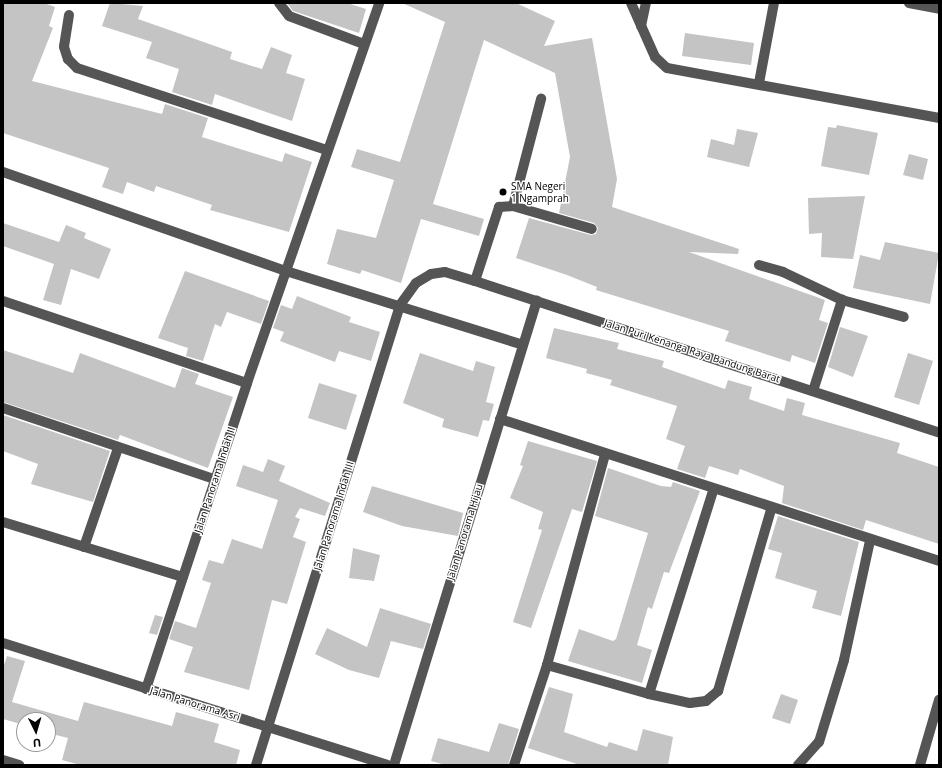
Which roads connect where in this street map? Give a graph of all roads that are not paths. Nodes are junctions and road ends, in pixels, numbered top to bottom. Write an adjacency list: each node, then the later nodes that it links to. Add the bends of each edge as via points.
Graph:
1 (280, 3): 10 (street, via 289,16)
2 (379, 3): 10 (street, Jalan Panorama Indah II)
3 (631, 3): 9 (street)
4 (646, 3): 9 (street)
5 (774, 3): 11 (street)
6 (909, 3): 7 (street)
7 (939, 9)
8 (69, 14): 14 (street, via 64,47 68,59 77,68)
9 (641, 26): 11 (street, via 655,58 667,68 690,75)
10 (364, 44): 14 (street, Jalan Panorama Indah II)
11 (759, 83): 13 (street)
12 (541, 99): 16 (street)
13 (939, 118)
14 (326, 150): 19 (street, Jalan Panorama Indah II)
15 (3, 172): 19 (street)
16 (513, 206): 17 (street); 21 (street, via 499,207 496,212)
17 (592, 229)
18 (758, 264): 23 (street, via 783,272)
19 (286, 271): 25 (street); 28 (street, Jalan Panorama Indah II)
20 (445, 272): 21 (street, Jalan Puri Kenanga Raya Bandung Barat); 25 (street, Jalan Panorama Indah III, via 431,274 416,283)
21 (475, 281): 22 (street, Jalan Puri Kenanga Raya Bandung Barat)
22 (537, 300): 27 (street, Jalan Panorama Hijau); 29 (street, Jalan Puri Kenanga Raya Bandung Barat)
23 (842, 300): 26 (street); 29 (street)
24 (3, 301): 28 (street)
25 (400, 305): 27 (street); 48 (street, Jalan Panorama Indah III)
26 (904, 317)
27 (523, 345): 31 (street, Jalan Panorama Hijau)
28 (247, 383): 35 (street, Jalan Panorama Indah II)
29 (813, 391): 32 (street, Jalan Puri Kenanga Raya Bandung Barat)
30 (3, 408): 33 (street)
31 (500, 419): 34 (street); 53 (street, Jalan Panorama Hijau)
32 (939, 433)
33 (118, 448): 35 (street); 40 (street)
34 (605, 455): 36 (street); 44 (street)
35 (214, 479): 42 (street, Jalan Panorama Indah II)
36 (713, 491): 37 (street); 46 (street)
37 (771, 510): 39 (street); 46 (street, via 718,691 706,701 690,703)
38 (3, 522): 40 (street)
39 (870, 541): 41 (street); 55 (street, via 844,660 819,742)
40 (84, 547): 42 (street)
41 (939, 561)
42 (182, 577): 45 (street, Jalan Panorama Indah II)
43 (3, 643): 45 (street, Jalan Panorama Asri)
44 (547, 666): 46 (street); 54 (street)
45 (146, 689): 48 (street, Jalan Panorama Asri)
46 (649, 694)
47 (939, 700): 56 (street)
48 (267, 727): 51 (street, Jalan Panorama Indah III); 52 (street, Jalan Panorama Asri)
49 (3, 760): 50 (street)
50 (19, 765)
51 (256, 765)
52 (387, 765)
53 (394, 765)
54 (514, 765)
55 (798, 765)
56 (920, 765)

